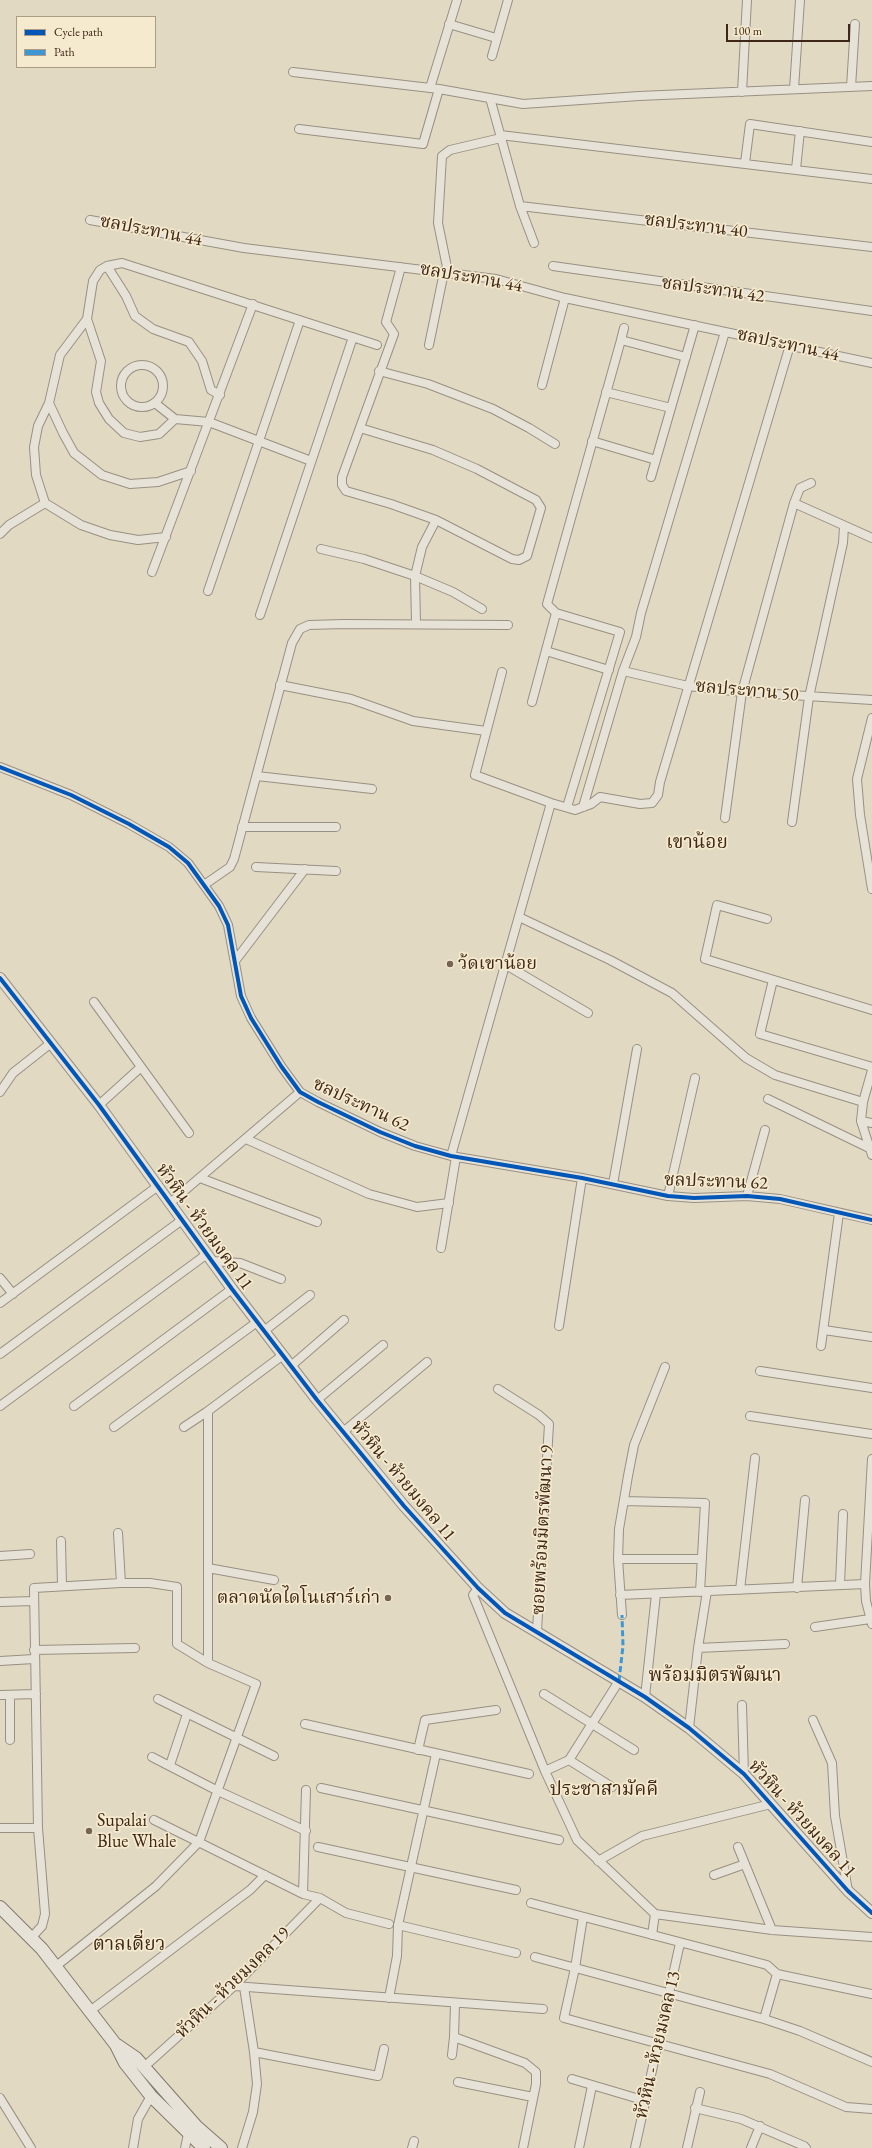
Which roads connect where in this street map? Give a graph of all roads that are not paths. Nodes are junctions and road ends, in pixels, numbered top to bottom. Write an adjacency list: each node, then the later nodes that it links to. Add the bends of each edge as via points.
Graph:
1 (457, 0): 5 (street)
2 (508, 0): 7 (street)
3 (747, 0): 15 (street)
4 (800, 0): 14 (street)
5 (449, 24): 7 (street); 12 (street)
6 (855, 24): 11 (street)
7 (496, 38): 8 (street)
8 (492, 56)
9 (293, 72): 12 (street)
10 (872, 86): 11 (street)
11 (851, 87): 14 (street)
12 (430, 88): 13 (street)
13 (439, 89): 16 (street); 17 (street, via 423,144)
14 (794, 89): 15 (street)
15 (742, 92): 16 (street, via 523,104)
16 (490, 98): 19 (street)
17 (299, 129)
18 (800, 131): 20 (street); 21 (street, via 750,124); 22 (street)
19 (501, 136): 21 (street); 24 (street); 31 (street, via 450,150 442,156 438,223)
20 (872, 142)
21 (745, 163): 22 (street)
22 (796, 169): 23 (street)
23 (872, 179)
24 (520, 206): 26 (street); 27 (street, ชลประทาน 40)
25 (90, 220): 30 (street, ชลประทาน 44, via 244,248)
26 (534, 243)
27 (872, 247)
28 (107, 266): 33 (street, via 122,263); 35 (street, via 100,270 93,281); 50 (street, via 136,316 153,329 189,342 202,361 211,390)
29 (554, 266): 34 (street, ชลประทาน 42)
30 (401, 267): 31 (street, ชลประทาน 44); 47 (street, via 386,322 394,334)
31 (446, 272): 32 (street, ชลประทาน 44, via 496,279); 43 (street)
32 (565, 298): 37 (street, ชลประทาน 44); 48 (street)
33 (253, 304): 36 (street); 50 (street)
34 (872, 311)
35 (87, 319): 51 (street, via 60,354); 54 (street, via 101,361 96,392 98,403 109,419 124,433 140,437 159,434)
36 (300, 320): 40 (street); 57 (street)
37 (695, 326): 39 (street, ชลประทาน 44); 45 (street)
38 (624, 328): 41 (street)
39 (726, 332): 44 (street, ชลประทาน 44); 83 (street, via 636,637)
40 (353, 337): 42 (street); 61 (street)
41 (620, 340): 45 (street); 49 (street)
42 (377, 345)
43 (429, 345)
44 (790, 345): 46 (street, ชลประทาน 44); 86 (street)
45 (686, 357): 53 (street)
46 (872, 363)
47 (379, 371): 56 (street); 59 (street, via 428,384 486,406)
48 (542, 385)
49 (606, 392): 53 (street); 58 (street)
50 (220, 395): 55 (street)
51 (49, 403): 62 (street, via 74,453 102,475 130,484 158,482); 65 (street, via 38,426 34,447 36,475)
52 (155, 403): 52 (street, via 141,408 126,401 120,389 121,381 128,370 141,365 148,366 158,374 163,387); 54 (street)
53 (671, 408): 60 (street)
54 (175, 419): 55 (street)
55 (209, 422): 57 (street); 62 (street)
56 (360, 428): 67 (street, via 342,478 342,485 346,491); 67 (street, via 433,450 471,466 536,500 541,508 527,556 519,560 512,559)
57 (260, 440): 61 (street); 75 (street)
58 (592, 441): 60 (street); 77 (street, via 547,604)
59 (555, 444)
60 (656, 460): 63 (street)
61 (311, 461): 78 (street)
62 (191, 471): 70 (street)
63 (651, 477)
64 (811, 483): 66 (street, via 800,488)
65 (45, 503): 69 (street); 70 (street, via 81,525 110,535 138,540)
66 (794, 503): 68 (street); 87 (street)
67 (436, 520): 74 (street, via 422,547)
68 (844, 526): 71 (street); 88 (street, via 843,543)
69 (0, 534)
70 (166, 537): 73 (street)
71 (872, 538)
72 (320, 549): 74 (street, via 364,559)
73 (152, 572)
74 (415, 576): 76 (street, via 453,592); 79 (street)
75 (208, 591)
76 (482, 610)
77 (556, 613): 81 (street); 82 (street, via 620,632)
78 (260, 614)
79 (416, 623): 80 (street); 85 (street, via 316,625 300,629 292,643)
80 (508, 625)
81 (546, 651): 82 (street); 90 (street)
82 (609, 670): 97 (street)
83 (623, 671): 86 (street, ชลประทาน 50); 98 (street)
84 (502, 672): 92 (street)
85 (280, 685): 92 (street, via 351,699 413,721); 94 (street)
86 (688, 686): 87 (street, ชลประทาน 50); 98 (street, via 656,800 640,804 600,797)
87 (742, 692): 88 (street, ชลประทาน 50); 99 (street)
88 (809, 697): 89 (street, ชลประทาน 50); 100 (street)
89 (872, 700)
90 (532, 702)
91 (872, 718): 107 (street, via 857,779)
92 (486, 731): 96 (street, via 475,775)
93 (0, 768): 106 (street, ชลประทาน 62, via 71,795 129,824 169,847 188,863)
94 (257, 776): 95 (street); 101 (street)
95 (372, 789)
96 (552, 803): 97 (street); 108 (street)
97 (568, 807): 98 (street, via 575,810)
98 (583, 807)
99 (725, 818)
100 (792, 822)
101 (242, 827): 102 (street); 106 (street, via 230,867)
102 (336, 827)
103 (256, 867): 104 (street)
104 (305, 869): 105 (street); 110 (street)
105 (336, 871)
106 (204, 885): 110 (street, ชลประทาน 62, via 219,906 228,926)
107 (872, 889)
108 (519, 917): 111 (street); 125 (street, via 672,993 746,1058 775,1074)
109 (767, 919): 113 (street, via 719,904 705,959)
110 (235, 961): 123 (street, ชลประทาน 62, via 241,996 251,1018 280,1066)
111 (506, 965): 116 (street); 133 (street)
112 (0, 978): 117 (street, หัวหิน - ห้วยมงคล 11)
113 (774, 980): 115 (street); 120 (street, via 760,1034)
114 (94, 1002): 119 (street)
115 (872, 1010)
116 (588, 1013)
117 (51, 1043): 122 (street, via 13,1073); 126 (street, หัวหิน - ห้วยมงคล 11)
118 (637, 1049): 136 (street)
119 (141, 1066): 126 (street); 130 (street)
120 (872, 1069): 125 (street)
121 (695, 1078): 138 (street)
122 (0, 1092)
123 (300, 1092): 131 (street); 133 (street, ชลประทาน 62, via 380,1132 415,1146)
124 (768, 1099): 132 (street)
125 (864, 1102): 127 (street)
126 (99, 1105): 137 (street, หัวหิน - ห้วยมงคล 11)
127 (861, 1121): 128 (street); 132 (street)
128 (872, 1123)
129 (764, 1130): 139 (street)
130 (189, 1133)
131 (246, 1139): 134 (street); 141 (street, via 370,1194 417,1207)
132 (870, 1151)
133 (454, 1157): 135 (street, ชลประทาน 62); 141 (street)
134 (200, 1178): 140 (street); 145 (street)
135 (582, 1178): 136 (street, ชลประทาน 62); 156 (street)
136 (613, 1184): 138 (street, ชลประทาน 62)
137 (158, 1186): 140 (street, หัวหิน - ห้วยมงคล 11); 151 (street)
138 (668, 1196): 139 (street, ชลประทาน 62)
139 (747, 1196): 142 (street, ชลประทาน 62, via 780,1198)
140 (170, 1203): 143 (street, หัวหิน - ห้วยมงคล 11)
141 (449, 1203): 146 (street)
142 (839, 1212): 144 (street, ชลประทาน 62); 157 (street)
143 (182, 1220): 147 (street, หัวหิน - ห้วยมงคล 11); 162 (street)
144 (872, 1220)
145 (317, 1222)
146 (441, 1248)
147 (209, 1258): 149 (street, via 240,1263); 150 (street, หัวหิน - ห้วยมงคล 11); 171 (street)
148 (0, 1278): 151 (street)
149 (281, 1279)
150 (232, 1288): 155 (street, หัวหิน - ห้วยมงคล 11); 172 (street)
151 (13, 1294): 153 (street)
152 (310, 1295): 158 (street)
153 (0, 1303)
154 (344, 1320): 165 (street)
155 (257, 1322): 158 (street, หัวหิน - ห้วยมงคล 11); 175 (street)
156 (559, 1326)
157 (824, 1330): 159 (street); 161 (street)
158 (264, 1331): 163 (street, หัวหิน - ห้วยมงคล 11)
159 (872, 1337)
160 (383, 1345): 170 (street)
161 (821, 1346)
162 (0, 1354)
163 (283, 1355): 165 (street, หัวหิน - ห้วยมงคล 11); 173 (street)
164 (427, 1362): 177 (street)
165 (291, 1366): 170 (street, หัวหิน - ห้วยมงคล 11)
166 (665, 1367): 182 (street, via 634,1445)
167 (760, 1371): 168 (street)
168 (872, 1388)
169 (498, 1389): 207 (street, ซอยพร้อมมิตรพัฒนา 9, via 549,1424)
170 (317, 1400): 177 (street, หัวหิน - ห้วยมงคล 11)
171 (0, 1406)
172 (74, 1406)
173 (208, 1412): 176 (street); 190 (street)
174 (750, 1416): 178 (street)
175 (114, 1427)
176 (184, 1427)
177 (343, 1432): 196 (street, หัวหิน - ห้วยมงคล 11, via 404,1506)
178 (872, 1434)
179 (755, 1458): 198 (street)
180 (872, 1459): 194 (street)
181 (805, 1500): 197 (street)
182 (624, 1501): 188 (street, via 619,1529); 189 (street, via 705,1504)
183 (843, 1514): 193 (street)
184 (118, 1533): 192 (street)
185 (61, 1541): 195 (street)
186 (30, 1554): 187 (street)
187 (0, 1556)
188 (618, 1559): 189 (street); 201 (street)
189 (702, 1559): 199 (street)
190 (208, 1568): 191 (street); 213 (street)
191 (274, 1580)
192 (121, 1583): 195 (street); 213 (street, via 150,1583 177,1587 177,1644)
193 (840, 1584): 194 (street); 197 (street)
194 (866, 1584): 205 (street)
195 (62, 1586): 202 (street, via 34,1588)
196 (478, 1588): 207 (street, หัวหิน - ห้วยมงคล 11, via 505,1612); 237 (street, via 473,1595)
197 (797, 1588): 198 (street)
198 (740, 1590): 199 (street)
199 (704, 1591): 200 (street); 210 (street)
200 (656, 1594): 201 (street); 219 (street)
201 (620, 1595): 204 (street)
202 (33, 1600): 203 (street); 211 (street)
203 (0, 1602)
204 (622, 1614)
205 (871, 1621): 206 (street)
206 (815, 1627)
207 (537, 1631): 214 (street, หัวหิน - ห้วยมงคล 11)
208 (785, 1644): 210 (street)
209 (135, 1648): 211 (street)
210 (698, 1648): 227 (street)
211 (34, 1655): 212 (street); 216 (street)
212 (0, 1661)
213 (208, 1663): 228 (street, via 256,1684)
214 (619, 1681): 219 (street, หัวหิน - ห้วยมงคล 11); 226 (street)
215 (10, 1694): 216 (street); 218 (street); 229 (street)
216 (36, 1694): 248 (street)
217 (544, 1694): 226 (street)
218 (0, 1695)
219 (645, 1697): 227 (street, หัวหิน - ห้วยมงคล 11)
220 (158, 1699): 223 (street)
221 (742, 1705): 239 (street)
222 (496, 1710): 230 (street, via 425,1720)
223 (187, 1714): 228 (street); 236 (street)
224 (813, 1720): 260 (street, via 832,1763 835,1816)
225 (305, 1724): 230 (street)
226 (593, 1724): 231 (street); 235 (street)
227 (689, 1728): 239 (street, หัวหิน - ห้วยมงคล 11)
228 (237, 1739): 233 (street); 243 (street)
229 (10, 1740)
230 (418, 1750): 232 (street)
231 (634, 1750)
232 (436, 1754): 238 (street); 245 (street)
233 (274, 1756)
234 (152, 1757): 236 (street)
235 (569, 1760): 237 (street); 240 (street)
236 (170, 1765): 243 (street)
237 (545, 1771): 254 (street, via 577,1840)
238 (529, 1774)
239 (744, 1774): 244 (street, หัวหิน - ห้วยมงคล 11)
240 (612, 1787)
241 (321, 1788): 245 (street)
242 (306, 1790): 249 (street)
243 (218, 1791): 249 (street); 251 (street)
244 (771, 1804): 254 (street, via 642,1836); 260 (street, หัวหิน - ห้วยมงคล 11)
245 (424, 1812): 250 (street); 256 (street)
246 (154, 1820): 251 (street)
247 (0, 1828): 248 (street)
248 (38, 1828): 272 (street, via 45,1914 42,1926)
249 (306, 1831): 261 (street)
250 (559, 1840)
251 (199, 1842): 257 (street); 276 (street, via 156,1886)
252 (318, 1847): 256 (street)
253 (738, 1847): 255 (street)
254 (598, 1862): 266 (street)
255 (745, 1864): 258 (street); 269 (street)
256 (411, 1869): 259 (street); 268 (street)
257 (265, 1875): 261 (street); 286 (street, via 250,1890)
258 (714, 1875)
259 (516, 1890)
260 (848, 1891): 265 (street, หัวหิน - ห้วยมงคล 11)
261 (302, 1894): 262 (street)
262 (320, 1898): 268 (street, via 346,1913); 279 (street, หัวหิน - ห้วยมงคล 19)
263 (531, 1903): 267 (street)
264 (0, 1907): 272 (main road)
265 (872, 1913)
266 (655, 1914): 269 (street); 270 (street)
267 (583, 1917): 270 (street); 277 (street)
268 (394, 1924): 274 (street); 283 (street, via 397,1956)
269 (772, 1930): 271 (street)
270 (652, 1935): 273 (street)
271 (872, 1937)
272 (31, 1938): 276 (main road)
273 (680, 1943): 278 (street, via 767,1965); 281 (street, หัวหิน - ห้วยมงคล 13)
274 (516, 1953)
275 (535, 1957): 277 (street)
276 (55, 1967): 286 (main road)
277 (575, 1968): 281 (street); 289 (street, via 564,2018)
278 (777, 1974): 282 (street); 287 (street)
279 (234, 1986): 280 (street); 295 (street, หัวหิน - ห้วยมงคล 19)
280 (244, 1987): 283 (street); 292 (street)
281 (670, 1994): 287 (street); 289 (street, หัวหิน - ห้วยมงคล 13)
282 (872, 1994)
283 (389, 1998): 284 (street)
284 (455, 2004): 285 (street); 288 (street)
285 (543, 2009)
286 (90, 2011): 290 (main road)
287 (764, 2019): 294 (street, via 800,2031)
288 (454, 2037): 293 (street); 301 (street, via 532,2067 536,2072)
289 (659, 2043): 303 (street, หัวหิน - ห้วยมงคล 13); 305 (street, via 770,2074 846,2107)
290 (116, 2045): 295 (main road, via 136,2058); 300 (main road, via 125,2063)
291 (384, 2049): 292 (street, via 378,2076)
292 (254, 2052): 313 (street, via 257,2084 253,2112)
293 (452, 2055)
294 (872, 2062)
295 (144, 2067): 312 (main road, via 196,2126)
296 (572, 2079): 298 (street)
297 (458, 2082): 301 (street)
298 (592, 2086): 303 (street); 315 (street)
299 (700, 2092): 304 (street)
300 (151, 2096): 307 (main road); 309 (street, via 138,2119)
301 (533, 2097): 314 (street)
302 (0, 2098): 308 (street)
303 (646, 2101): 316 (street, หัวหิน - ห้วยมงคล 13)
304 (695, 2108): 306 (street); 317 (street)
305 (872, 2109)
306 (760, 2126): 318 (street); 319 (street)
307 (188, 2134): 310 (street); 311 (main road)
308 (31, 2148)
309 (133, 2148)
310 (185, 2148)
311 (204, 2148)
312 (221, 2148)
313 (242, 2148)
314 (523, 2148)
315 (579, 2148)
316 (635, 2148)
317 (687, 2148)
318 (751, 2148)
319 (806, 2148)

